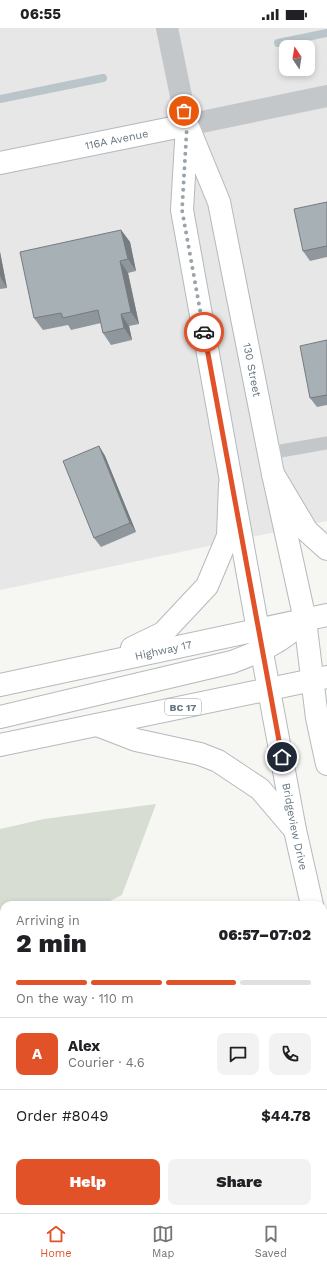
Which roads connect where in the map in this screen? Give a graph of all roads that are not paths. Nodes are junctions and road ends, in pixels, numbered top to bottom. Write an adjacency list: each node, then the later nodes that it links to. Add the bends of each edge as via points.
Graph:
1 (167, 28): 3 (street, 130 Street)
2 (327, 96): 3 (street, 116A Avenue)
3 (187, 125): 4 (main road, 116A Avenue); 6 (main road, 130 Street, via 219,202); 8 (main road, 130 Street, via 182,210)
4 (0, 163)
5 (327, 443): 6 (lane)
6 (269, 453): 7 (main road, 130 Street)
7 (273, 474): 9 (main road, via 307,531); 11 (main road, 130 Street)
8 (230, 484): 12 (main road, 130 Street); 14 (main road, via 228,536 207,586 163,633)
9 (327, 549)
10 (327, 616): 11 (main road, Highway 17)
11 (305, 620): 12 (main road, Highway 17); 13 (main road, via 288,636); 15 (main road)
12 (258, 630): 13 (main road, Bridgeview Drive); 14 (main road, Highway 17)
13 (262, 651): 17 (main road, Bridgeview Drive); 18 (main road, via 232,662)
14 (106, 662): 16 (main road, Highway 17)
15 (320, 678): 17 (main road, BC 17); 21 (main road, via 317,718)
16 (0, 685)
17 (269, 689): 19 (main road, BC 17); 22 (main road, Bridgeview Drive)
18 (0, 717)
19 (97, 725): 20 (main road, BC 17); 22 (main road, via 136,740 218,760 260,789)
20 (0, 745)
21 (327, 764)
22 (295, 830): 23 (main road, Bridgeview Drive)
23 (311, 901)

